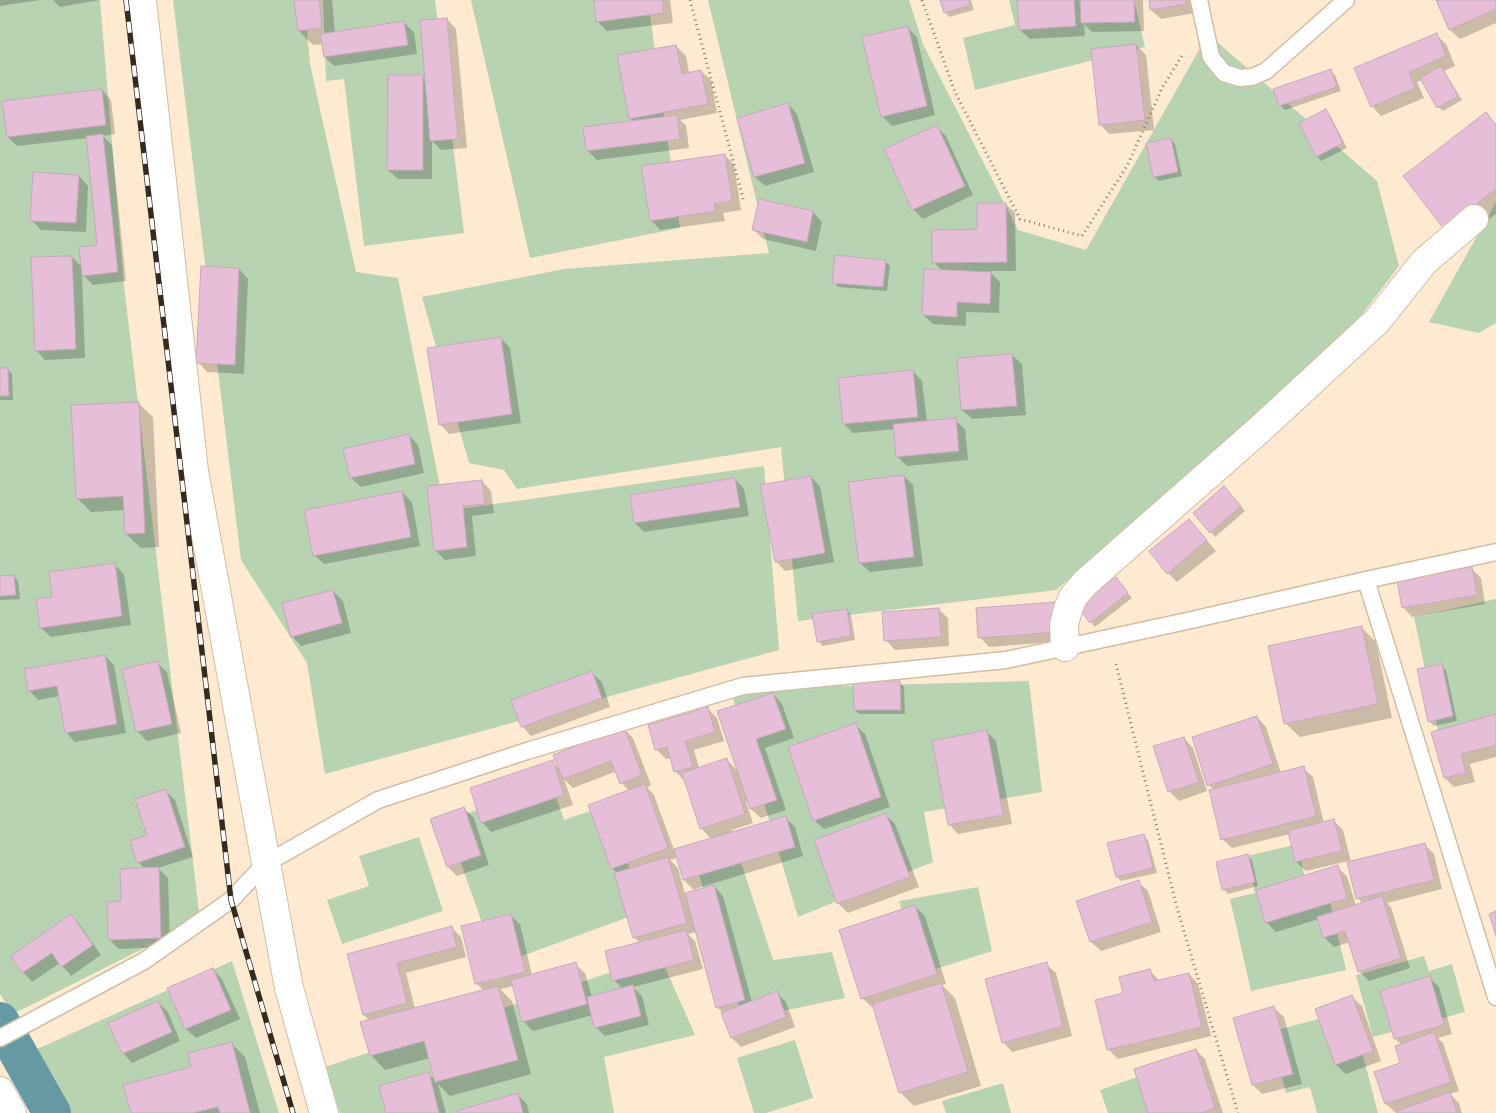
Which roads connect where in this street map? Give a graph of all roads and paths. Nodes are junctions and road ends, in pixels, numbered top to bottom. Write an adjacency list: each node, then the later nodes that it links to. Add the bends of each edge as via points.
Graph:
1 (142, 0): 13 (street, via 194,472)
2 (690, 0): 7 (path)
3 (922, 0): 6 (path, via 955,92 1020,219 1082,236 1127,166 1162,88)
4 (1199, 0): 6 (lane)
5 (1346, 0): 6 (lane, via 1266,71 1252,77 1240,78 1224,73 1211,57)
6 (1204, 19)
7 (744, 202)
8 (1474, 219): 12 (street, via 1424,262 1377,321 1085,583 1072,597 1068,609 1064,625)
9 (1496, 552): 10 (lane)
10 (1366, 580): 11 (lane); 14 (lane)
11 (1109, 637): 12 (lane); 19 (path, via 1177,908)
12 (1065, 647): 13 (lane, via 1006,660 742,686 378,800)
13 (265, 864): 15 (lane, via 231,900 144,961); 18 (street, via 289,988)
14 (1496, 997)
15 (0, 1038)
16 (0, 1091): 17 (street)
17 (12, 1113)
18 (324, 1113)
19 (1238, 1113)

